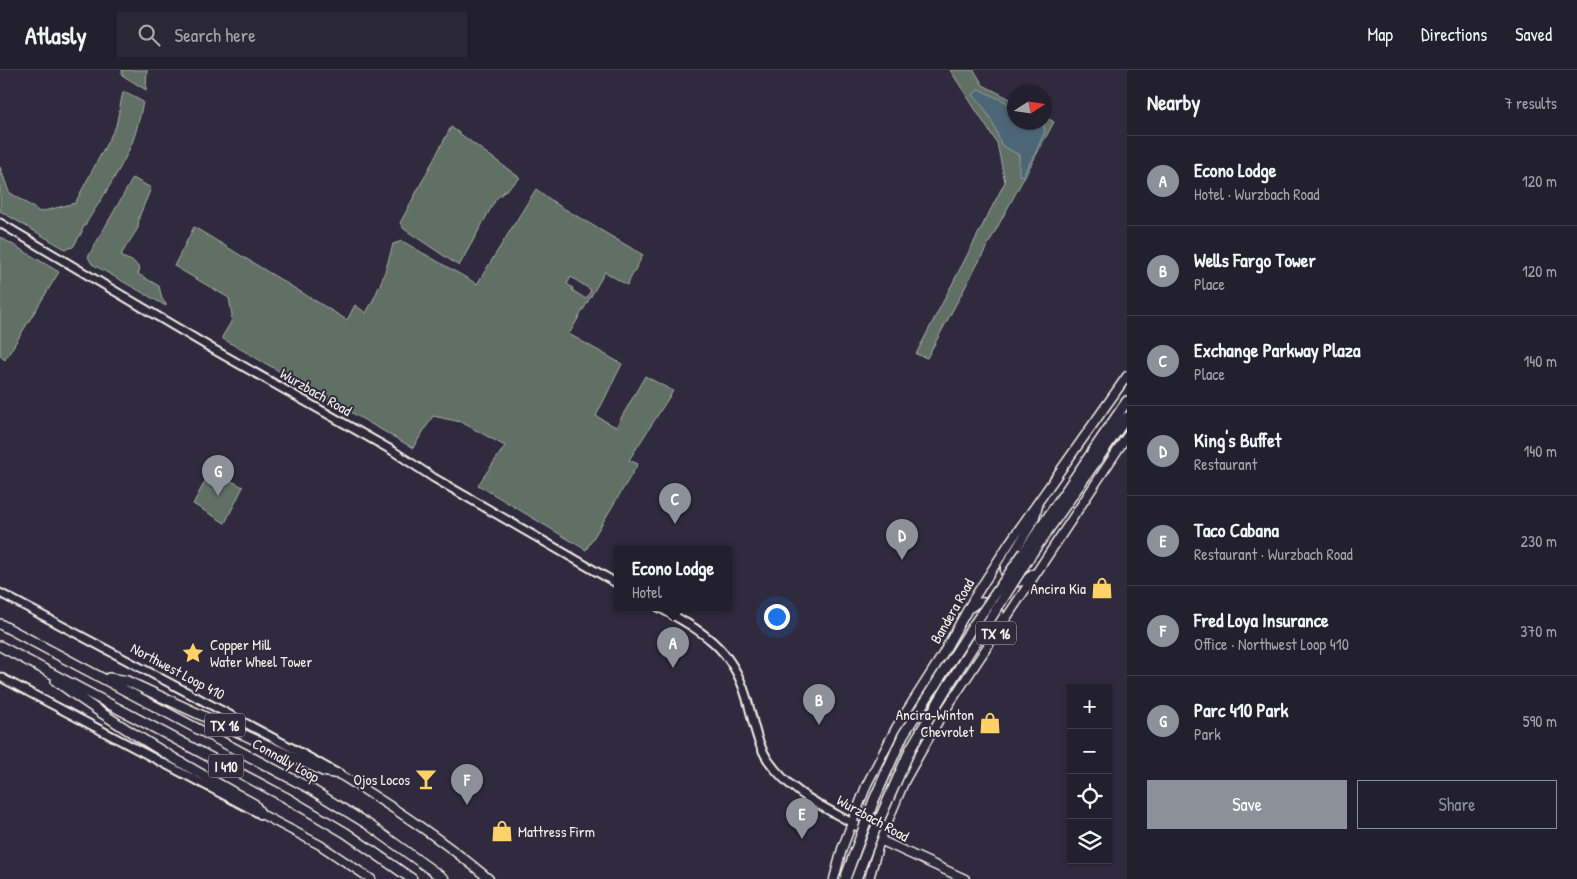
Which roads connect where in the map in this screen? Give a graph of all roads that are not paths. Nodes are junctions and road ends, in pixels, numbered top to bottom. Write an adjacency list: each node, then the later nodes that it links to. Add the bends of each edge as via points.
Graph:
1 (0, 223): 9 (main road, Wurzbach Road)
2 (1127, 376): 6 (main road, Bandera Road / TX 16)
3 (1127, 401): 8 (highway)
4 (1127, 417): 8 (highway)
5 (1127, 436): 7 (main road, TX 16)
6 (1039, 501): 7 (main road, via 1034,520 1005,566 1005,572 1010,578 1022,582); 12 (main road, Bandera Road / TX 16)
7 (1050, 552): 15 (main road, TX 16)
8 (1027, 554): 28 (highway, bridge, via 975,623 903,735 874,800); 29 (highway, bridge, via 911,748)
9 (614, 582)
10 (0, 593): 19 (main road, Northwest Loop 410)
11 (665, 611): 21 (main road, Wurzbach Road, via 704,634 731,663 743,686 760,746 787,784)
12 (961, 622): 15 (main road, via 977,603 990,604 999,612 999,622); 21 (main road, Bandera Road / TX 16, via 896,728)
13 (0, 624): 17 (highway, Connally Loop / I 410)
14 (0, 646): 16 (highway, I 410)
15 (981, 656): 22 (main road, TX 16, via 940,718 905,780)
16 (34, 664): 20 (highway, via 158,750 254,804); 24 (highway, I 410, via 305,808)
17 (101, 677): 19 (highway, TX 16, via 127,681 323,771); 25 (highway, Connally Loop / I 410, via 323,796)
18 (0, 678): 20 (main road)
19 (339, 774): 26 (main road, Northwest Loop 410 / TX 16, via 411,820)
20 (260, 814): 23 (main road, via 320,845)
21 (852, 823): 22 (main road, Wurzbach Road); 27 (main road, Bandera Road / TX 16)
22 (880, 840): 30 (main road, TX 16); 31 (main road, Wurzbach Road)
23 (371, 879)
24 (412, 879)
25 (444, 879)
26 (489, 879)
27 (834, 879)
28 (845, 879)
29 (856, 879)
30 (869, 879)
31 (965, 879)

